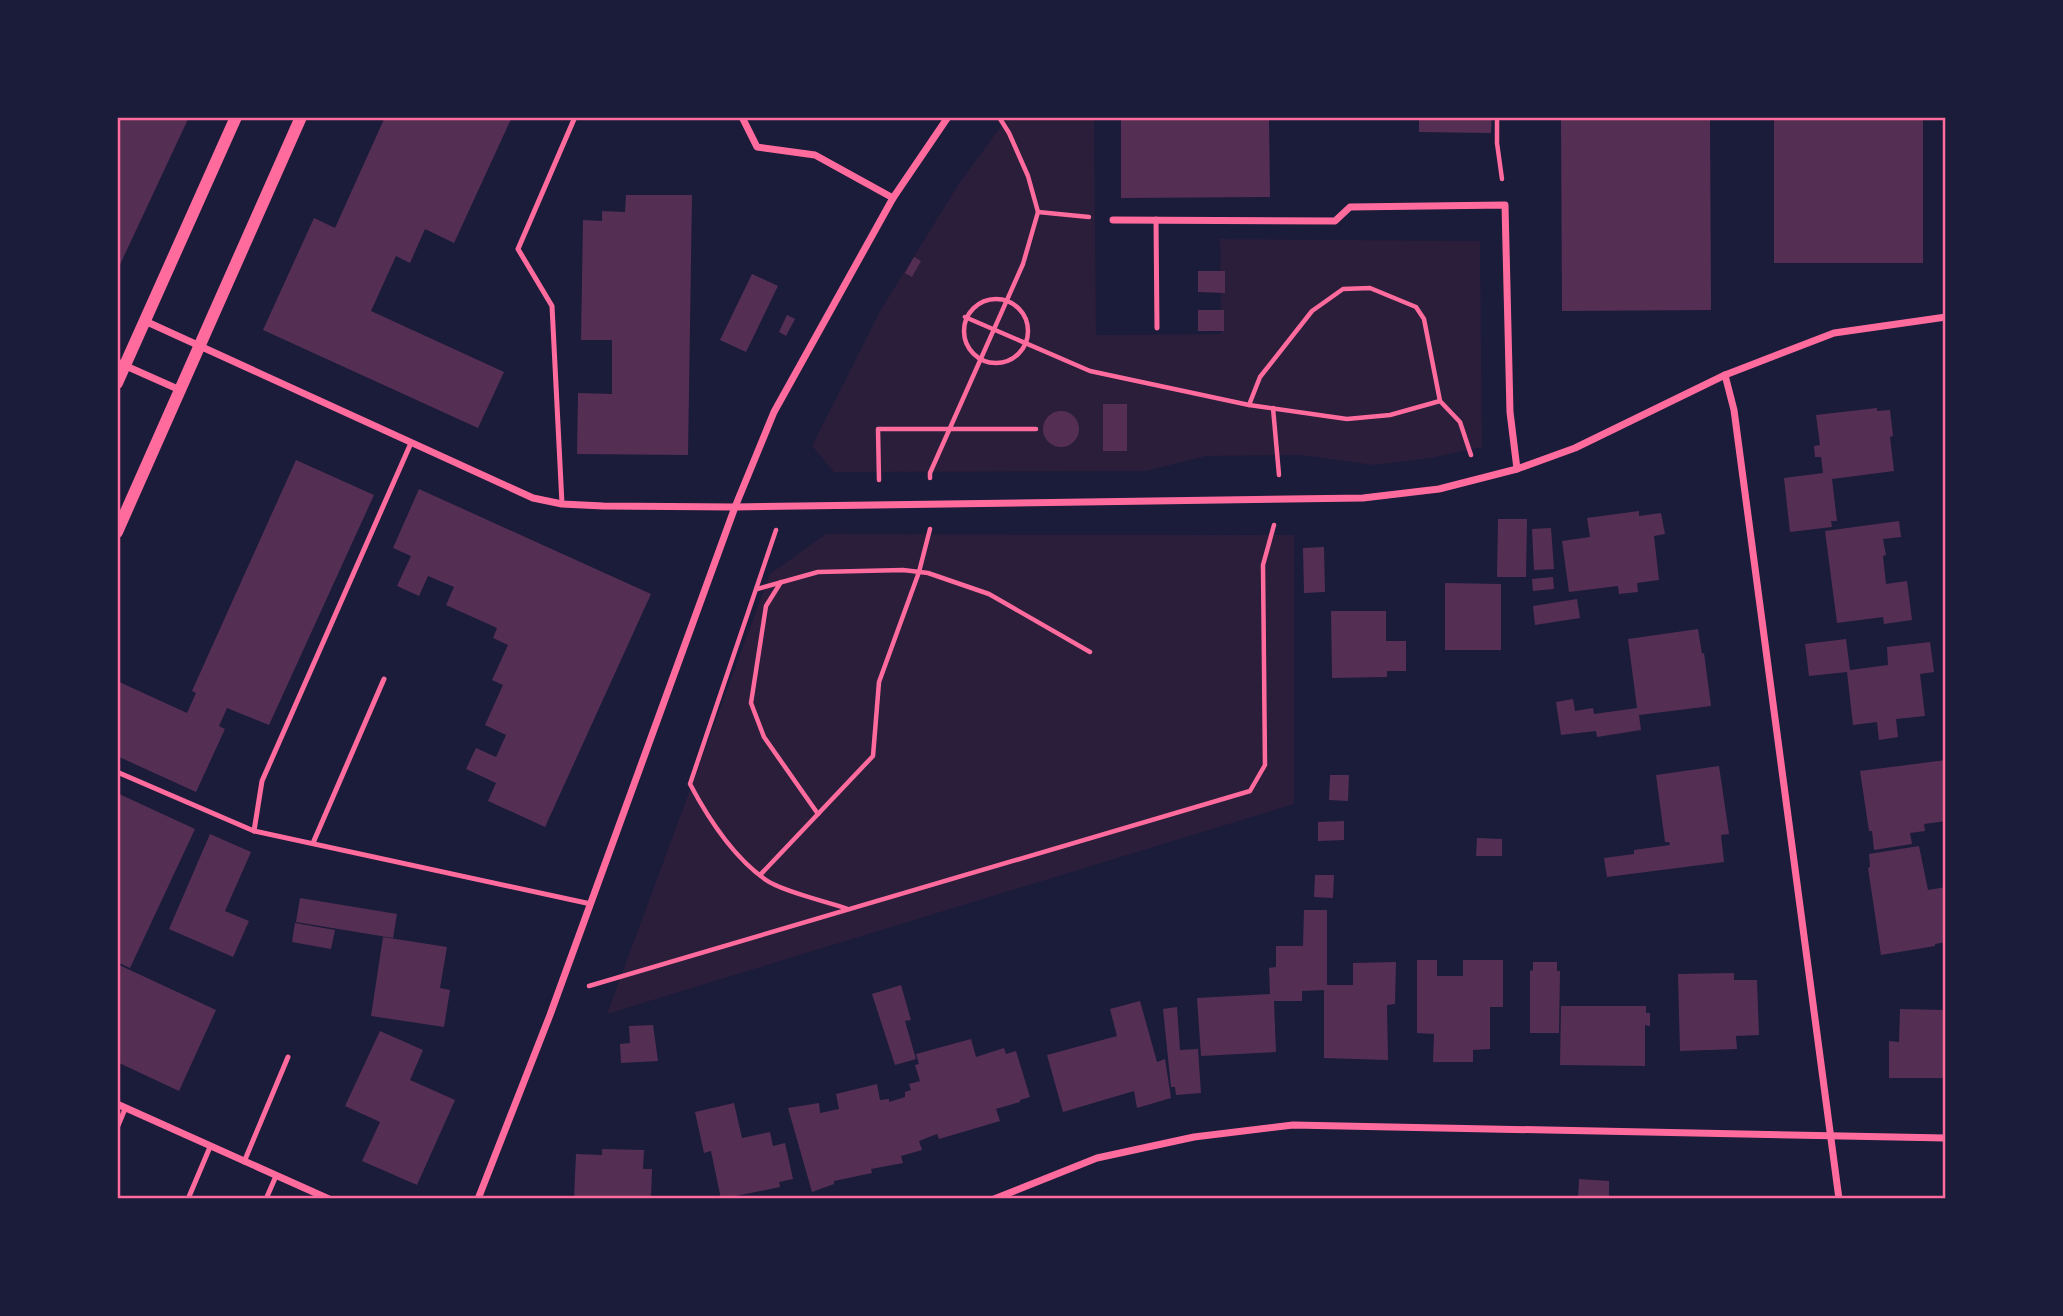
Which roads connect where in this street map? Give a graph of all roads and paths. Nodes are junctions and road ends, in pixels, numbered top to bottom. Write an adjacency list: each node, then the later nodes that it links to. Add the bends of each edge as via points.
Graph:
1 (236, 117): 16 (street)
2 (301, 117): 20 (street)
3 (575, 117): 33 (lane, via 519,249 552,306)
4 (742, 117): 8 (street, via 757,147 815,155)
5 (948, 117): 8 (street)
6 (999, 117): 10 (path)
7 (1497, 117): 9 (path)
8 (893, 198): 38 (street, via 774,412)
9 (1505, 205): 11 (street, via 1350,207 1335,221); 31 (street, via 1510,412)
10 (1038, 212): 12 (path); 13 (path)
11 (1156, 219): 12 (street); 17 (lane)
12 (1113, 220)
13 (1007, 300): 14 (path, via 983,301); 18 (path); 19 (path, via 1026,318)
14 (965, 317): 18 (path); 21 (path, via 965,341)
15 (1946, 317): 23 (street, via 1835,333)
16 (145, 321): 20 (street); 22 (street)
17 (1157, 328)
18 (994, 330): 19 (path); 21 (path)
19 (1026, 344): 21 (path, via 1007,362); 27 (path, via 1090,371)
20 (199, 347): 25 (street); 30 (street)
21 (980, 360): 28 (path)
22 (121, 363): 24 (street); 25 (street)
23 (1725, 374): 31 (street, via 1575,448); 57 (street, via 1734,410)
24 (117, 383)
25 (180, 390): 39 (street)
26 (1440, 401): 27 (path, via 1390,415 1347,419); 27 (path, via 1424,319 1416,307 1370,288 1343,289 1312,311 1260,377); 32 (path, via 1460,422)
27 (1249, 405)
28 (950, 428): 29 (path); 34 (path, via 930,473); 36 (path, via 878,429)
29 (1036, 429)
30 (411, 443): 33 (street, via 533,498); 48 (lane, via 262,781)
31 (1517, 469): 32 (street)
32 (1479, 479): 35 (street, via 1363,498)
33 (562, 504): 38 (street)
34 (928, 504): 35 (street); 36 (street)
35 (937, 504): 41 (path)
36 (880, 505): 37 (street)
37 (784, 506): 38 (street); 43 (path)
38 (735, 507): 51 (street)
39 (117, 532)
40 (1271, 535): 52 (path, via 1263,565 1265,765 1250,791)
41 (919, 572): 42 (path, via 818,572); 44 (path, via 989,594); 47 (path, via 879,682 873,756)
42 (781, 582): 43 (path); 47 (path, via 766,606 751,703 764,737)
43 (756, 589): 50 (path, via 691,784 732,850)
44 (1090, 652)
45 (384, 679): 49 (lane)
46 (117, 772): 48 (lane)
47 (818, 814): 50 (path)
48 (254, 831): 49 (lane)
49 (313, 844): 51 (lane)
50 (760, 875): 52 (path, via 768,882)
51 (591, 904): 53 (street)
52 (848, 909): 53 (path)
53 (558, 995): 65 (street)
54 (288, 1057): 60 (lane)
55 (121, 1107): 56 (lane); 59 (street)
56 (117, 1128)
57 (1831, 1137): 58 (street); 66 (street, via 1293,1125 1194,1136 1097,1158); 67 (street)
58 (1946, 1138)
59 (210, 1147): 60 (street); 62 (lane)
60 (244, 1162): 61 (street)
61 (276, 1176): 63 (lane); 64 (street)
62 (188, 1199)
63 (266, 1199)
64 (328, 1199)
65 (478, 1199)
66 (994, 1199)
67 (1839, 1199)

